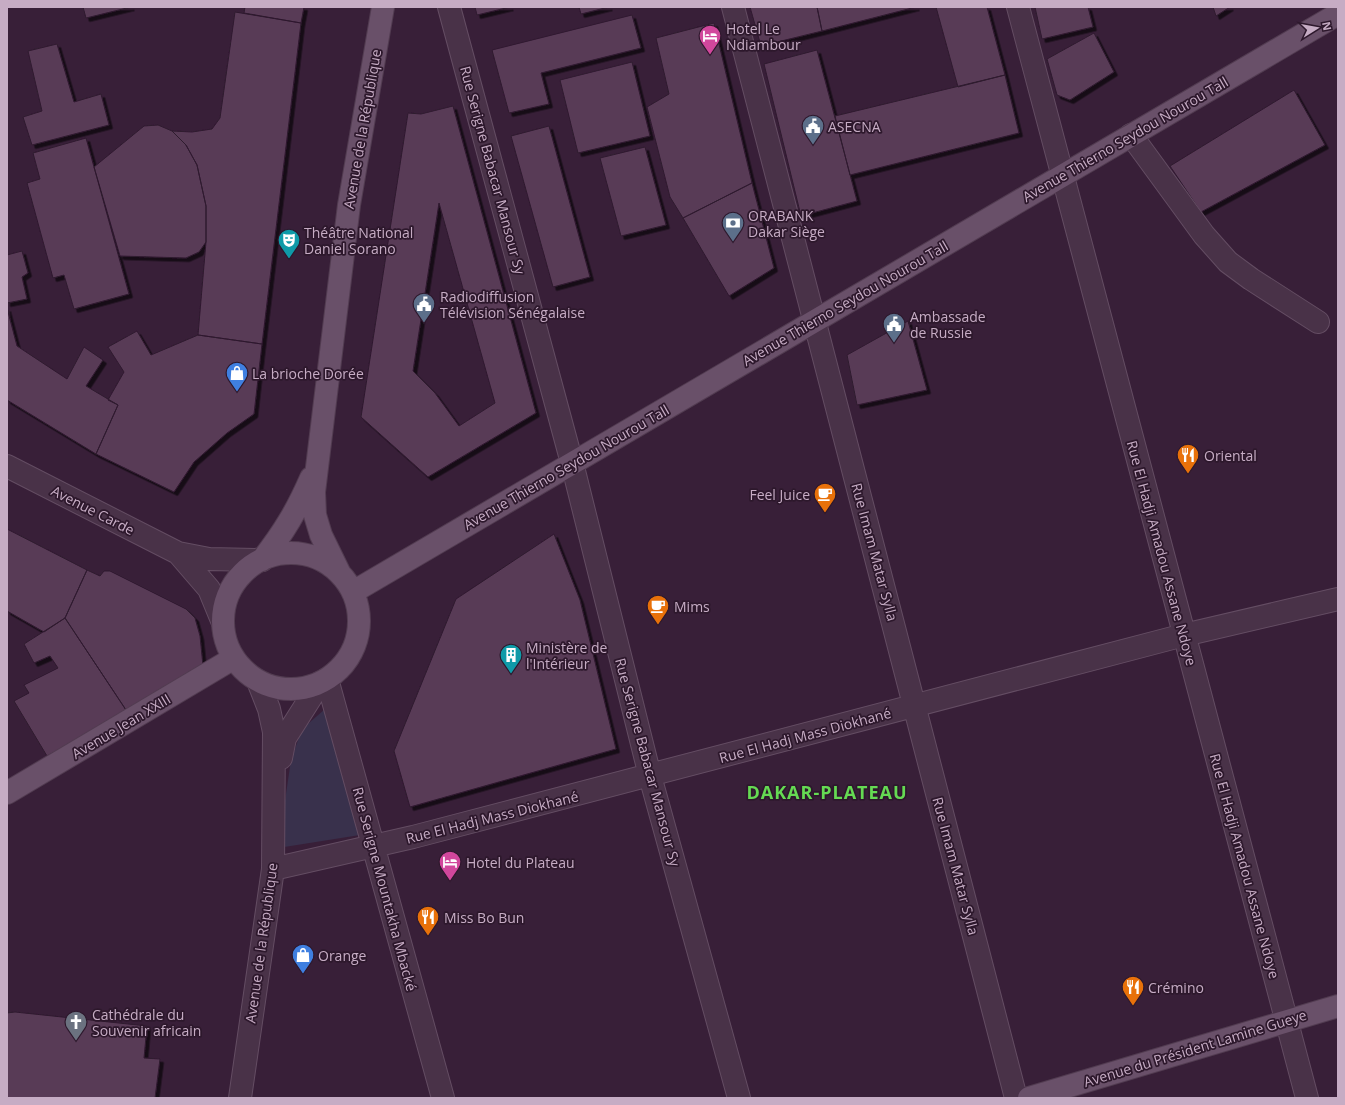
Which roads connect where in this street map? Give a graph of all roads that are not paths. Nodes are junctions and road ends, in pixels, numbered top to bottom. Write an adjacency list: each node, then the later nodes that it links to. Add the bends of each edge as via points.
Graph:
1 (382, 7): 12 (main road, Avenue de la République, via 349,205)
2 (449, 7): 10 (street, Rue Serigne Babacar Mansour Sy)
3 (732, 7): 8 (street, Rue Imam Matar Sylla)
4 (1018, 7): 7 (street, Rue El Hadji Amadou Assane Ndoye)
5 (1338, 14): 6 (main road, Avenue Thierno Seydou Nourou Tall)
6 (1131, 135): 7 (main road, Avenue Thierno Seydou Nourou Tall); 9 (street, via 1204,235 1228,262)
7 (1062, 176): 8 (main road, Avenue Thierno Seydou Nourou Tall); 19 (street, Rue El Hadji Amadou Assane Ndoye)
8 (814, 321): 10 (main road, Avenue Thierno Seydou Nourou Tall); 23 (street, Rue Imam Matar Sylla)
9 (1318, 322)
10 (572, 463): 16 (main road, Avenue Thierno Seydou Nourou Tall); 24 (street, Rue Serigne Babacar Mansour Sy)
11 (7, 466): 13 (street, Avenue Carde)
12 (317, 466): 14 (main road, Avenue de la République, via 298,509); 15 (main road, Avenue de la République, via 315,515 321,535)
13 (178, 553): 14 (street, Avenue Carde, via 208,559); 18 (street, Avenue Carde, via 209,589)
14 (262, 560): 15 (main road, via 286,553 297,553 321,560); 18 (main road, via 246,571 233,586 228,597)
15 (340, 574): 16 (main road)
16 (353, 592): 22 (main road, via 359,616 356,641 346,663)
17 (1338, 599): 19 (street, Rue El Hadj Mass Diokhané)
18 (224, 623): 20 (main road, via 225,635)
19 (1184, 635): 23 (street, Rue El Hadj Mass Diokhané); 30 (street, Rue El Hadji Amadou Assane Ndoye)
20 (234, 658): 21 (main road); 26 (main road, Avenue Jean XXIII)
21 (258, 681): 22 (main road, via 270,686 295,689); 25 (street, Avenue de la République, via 269,709 274,732)
22 (324, 681): 25 (street, Avenue de la République, via 285,738); 27 (street, Rue Serigne Mountakha Mbacké)
23 (915, 706): 24 (street, Rue El Hadj Mass Diokhané); 34 (street, Rue Imam Matar Sylla)
24 (650, 776): 27 (street, Rue El Hadj Mass Diokhané); 33 (street, Rue Serigne Babacar Mansour Sy)
25 (274, 786): 28 (street, Avenue de la République)
26 (7, 793)
27 (374, 847): 28 (street, Rue El Hadj Mass Diokhané); 32 (street, Rue Serigne Mountakha Mbacké)
28 (273, 869): 31 (street, Avenue de la République)
29 (1338, 1006): 30 (main road, Avenue du Président Lamine Gueye)
30 (1287, 1021): 35 (main road, Avenue du Président Lamine Gueye); 36 (street, Rue El Hadji Amadou Assane Ndoye)
31 (240, 1098)
32 (443, 1098)
33 (739, 1098)
34 (1016, 1098)
35 (1029, 1098)
36 (1307, 1098)

